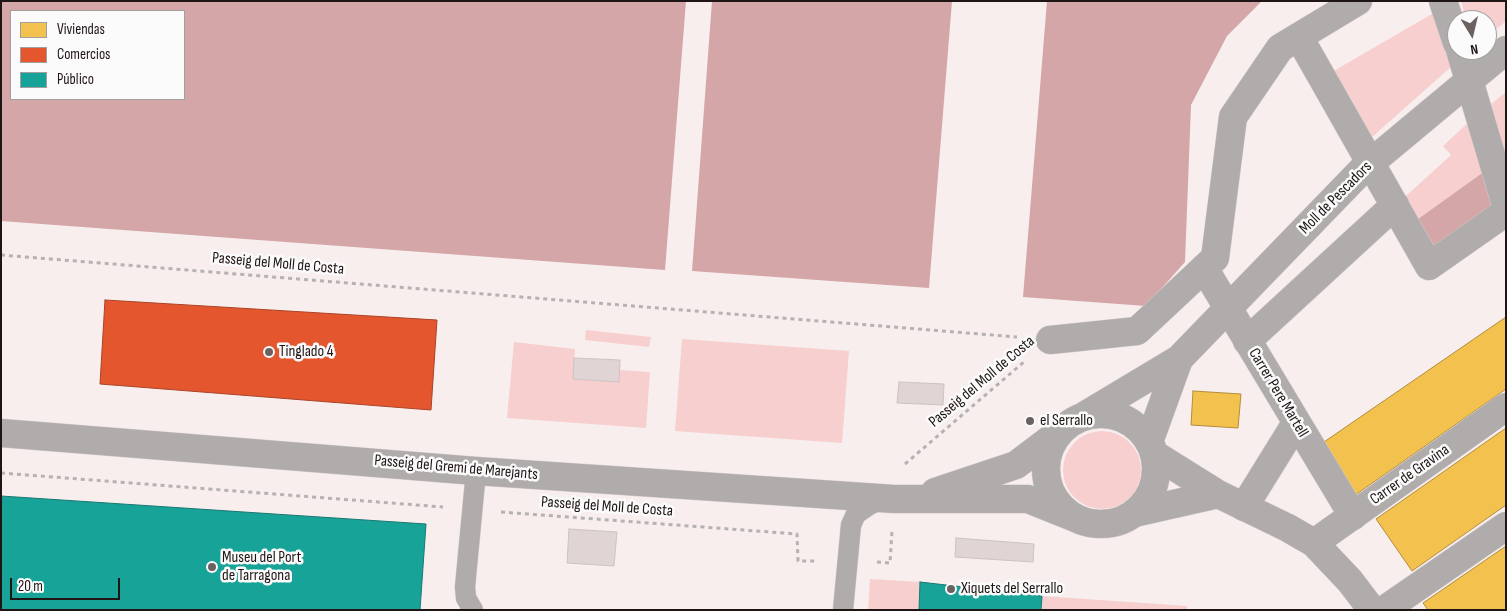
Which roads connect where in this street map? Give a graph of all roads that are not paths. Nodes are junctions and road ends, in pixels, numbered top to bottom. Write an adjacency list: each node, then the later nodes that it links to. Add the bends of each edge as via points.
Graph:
1 (1358, 1): 2 (street)
2 (1299, 37): 6 (street); 10 (street, via 1280,48 1233,117 1215,258)
3 (1506, 50): 5 (street, Moll de Pescadors)
4 (1463, 60): 5 (street)
5 (1470, 80): 6 (street, Moll de Pescadors); 8 (street)
6 (1372, 162): 7 (street); 11 (street, Moll de Pescadors)
7 (1395, 205): 9 (street, via 1429,266); 13 (street)
8 (1506, 205)
9 (1506, 212)
10 (1204, 268): 11 (street, Carrer Pere Martell); 12 (street, via 1138,331)
11 (1228, 310): 13 (street, Carrer Pere Martell); 14 (street, Moll de Pescadors)
12 (1050, 340)
13 (1247, 341): 17 (street, Carrer Pere Martell)
14 (1179, 360): 16 (street, Moll de Pescadors); 20 (street, Moll de Pescadors)
15 (1506, 407): 26 (street, Carrer de Gravina)
16 (1084, 416): 18 (street); 20 (street, via 1099,413 1130,421 1142,431)
17 (1296, 423): 24 (street); 26 (street, Carrer Pere Martell)
18 (1060, 431): 23 (street, Passeig del Gremi de Marejants, via 1016,465); 27 (street, via 1050,446 1045,465 1047,482 1054,499 1067,513)
19 (1, 433): 21 (street, Passeig del Gremi de Marejants)
20 (1152, 448): 22 (street); 25 (street, via 1157,465 1155,483 1147,500)
21 (476, 471): 23 (street, Passeig del Gremi de Marejants); 30 (lane, via 465,587 466,598)
22 (1218, 494): 24 (street); 25 (street)
23 (897, 499): 27 (street, Passeig del Gremi de Marejants, via 1028,499); 31 (lane, via 869,505 856,514 851,525)
24 (1244, 506): 29 (street)
25 (1134, 513): 27 (street, via 1118,522)
26 (1353, 516): 29 (street, Carrer de Gravina)
27 (1083, 521)
28 (1506, 526): 33 (street)
29 (1314, 543): 32 (street, via 1350,580)
30 (473, 610)
31 (843, 610)
32 (1372, 610)
33 (1384, 610)

